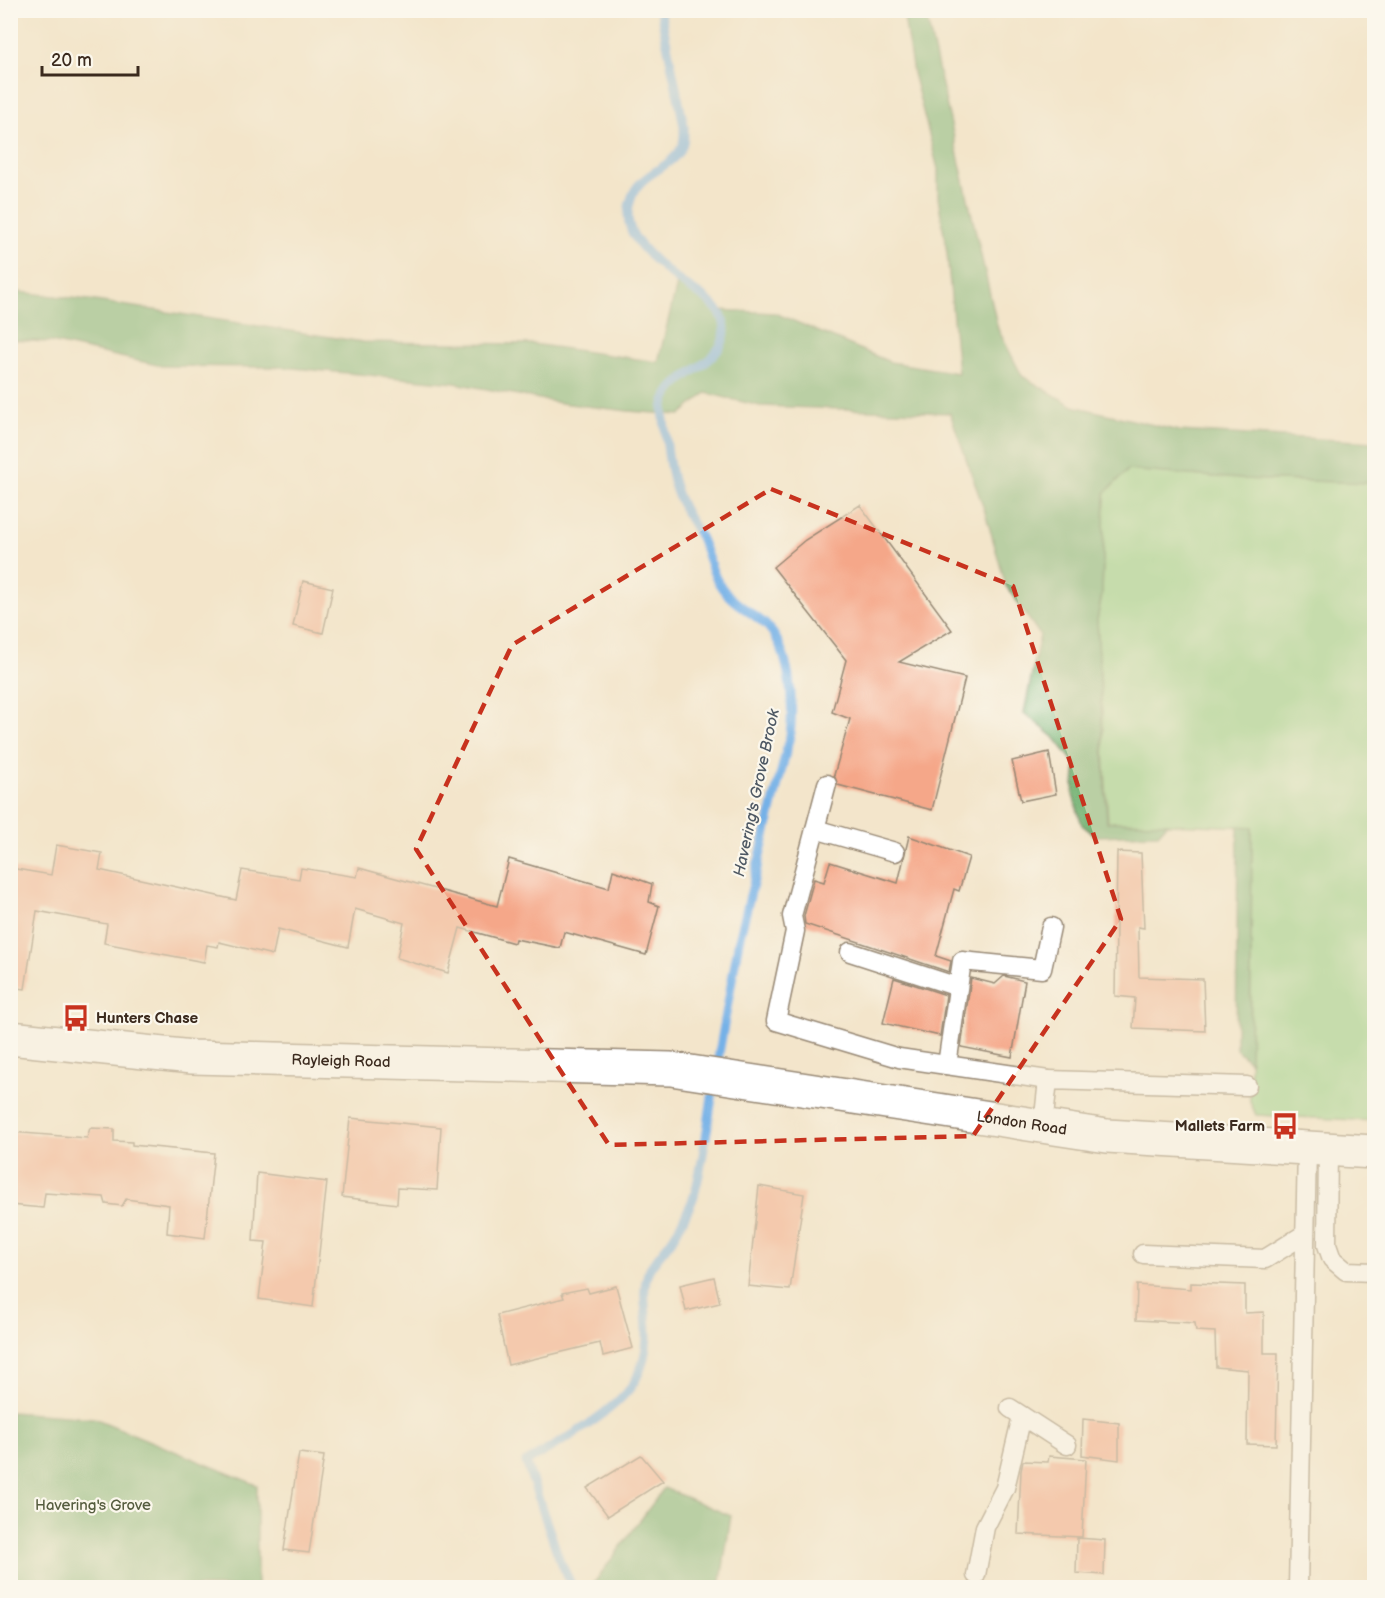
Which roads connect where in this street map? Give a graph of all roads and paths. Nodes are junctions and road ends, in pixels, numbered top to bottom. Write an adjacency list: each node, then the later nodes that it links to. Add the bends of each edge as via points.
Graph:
1 (827, 784): 2 (lane)
2 (815, 829): 3 (lane); 8 (lane, via 792,915 795,931 776,1020 899,1058)
3 (895, 852)
4 (1051, 927): 6 (lane, via 1042,969 962,961)
5 (850, 952): 6 (lane)
6 (958, 987): 8 (lane)
7 (10, 1038): 9 (main road, Rayleigh Road, via 192,1057)
8 (947, 1065): 10 (lane)
9 (671, 1069): 12 (main road, London Road)
10 (1048, 1080): 11 (lane); 12 (lane)
11 (1247, 1086)
12 (1044, 1126): 13 (main road, London Road, via 1107,1136)
13 (1317, 1149): 14 (main road, London Road); 15 (lane); 17 (lane, via 1327,1245 1332,1259 1346,1271)
14 (1374, 1152)
15 (1305, 1234): 16 (lane, via 1265,1259); 20 (lane)
16 (1143, 1254)
17 (1374, 1272)
18 (1067, 1445): 19 (lane, via 1016,1412 1005,1488 985,1527)
19 (976, 1575)
20 (1298, 1587)

